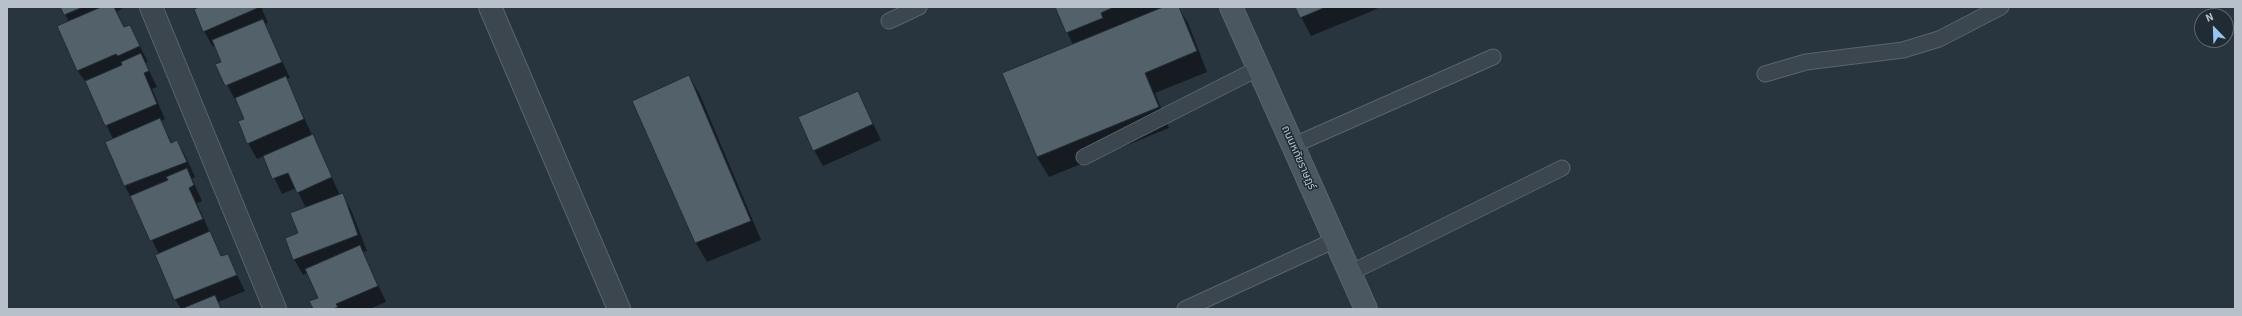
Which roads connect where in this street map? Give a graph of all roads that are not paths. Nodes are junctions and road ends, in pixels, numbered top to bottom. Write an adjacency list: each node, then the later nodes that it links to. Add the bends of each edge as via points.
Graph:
1 (151, 7): 15 (street)
2 (490, 7): 16 (street)
3 (919, 7): 6 (lane)
4 (1231, 7): 8 (main road, ถนนหทัยราษฎร์)
5 (2001, 7): 9 (lane, via 1939,39 1903,50 1806,62)
6 (889, 22)
7 (1493, 57): 10 (lane)
8 (1259, 68): 10 (main road, ถนนหทัยราษฎร์); 11 (lane)
9 (1765, 74)
10 (1292, 146): 13 (main road, ถนนหทัยราษฎร์)
11 (1084, 157)
12 (1562, 168): 14 (lane)
13 (1335, 240): 14 (main road, ถนนหทัยราษฎร์); 17 (lane)
14 (1350, 273): 18 (main road, ถนนหทัยราษฎร์)
15 (275, 309)
16 (619, 309)
17 (1185, 309)
18 (1366, 309)

